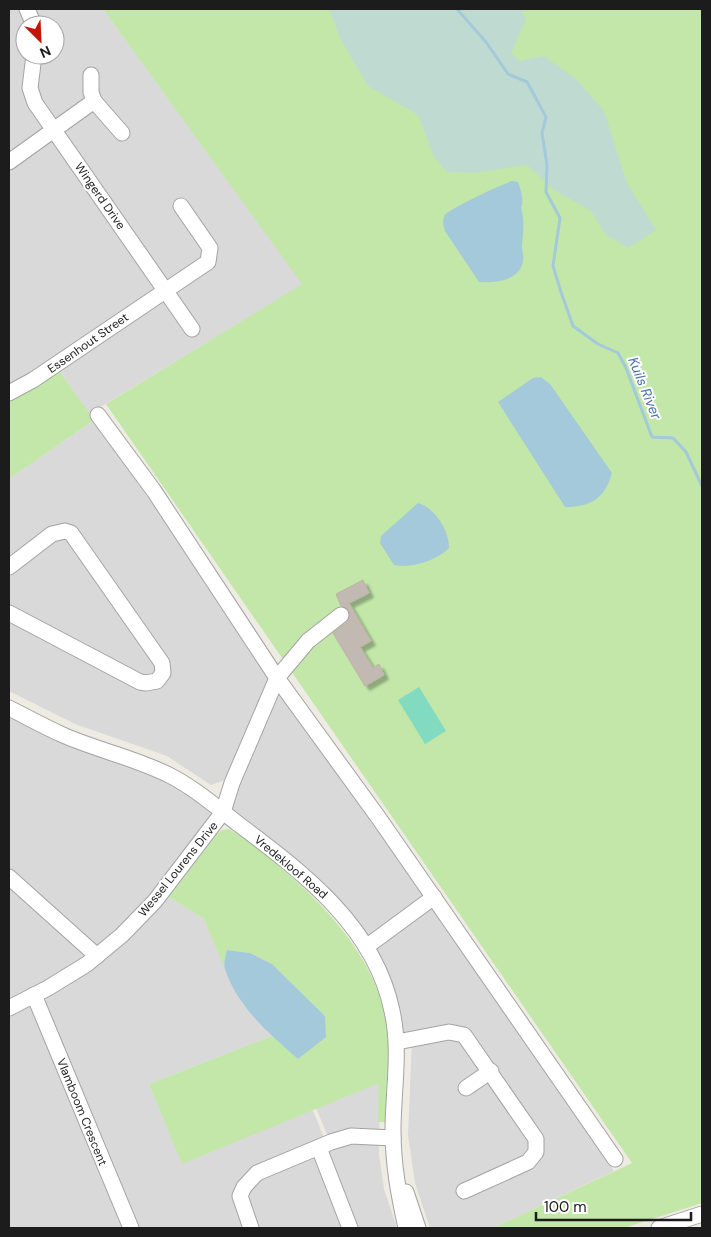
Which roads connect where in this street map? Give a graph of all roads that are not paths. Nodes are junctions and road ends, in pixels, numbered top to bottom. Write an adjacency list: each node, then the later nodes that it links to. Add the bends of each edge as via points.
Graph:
1 (33, 65): 4 (street, Wingerd Drive, via 31,93)
2 (91, 75): 3 (street)
3 (94, 101): 4 (street); 5 (street)
4 (54, 130): 6 (street); 8 (street, Wingerd Drive)
5 (122, 133)
6 (9, 162)
7 (181, 206): 8 (street, Essenhout Street, via 209,245 210,256 205,264)
8 (165, 289): 9 (street, Wingerd Drive); 10 (street, Essenhout Street)
9 (192, 329)
10 (9, 393)
11 (98, 415): 15 (street, via 154,491)
12 (9, 568): 13 (street, via 52,534 71,533 162,663 163,673 157,681 140,682)
13 (9, 613)
14 (341, 615): 15 (street, via 308,641)
15 (278, 678): 17 (street, via 232,783); 19 (street)
16 (9, 708): 17 (street, Vredekloof Road, via 63,735 172,776)
17 (223, 812): 20 (street, Vredekloof Road, via 285,859 326,896); 21 (street, Wessel Lourens Drive, via 155,901)
18 (9, 877): 21 (street)
19 (434, 897): 20 (street); 30 (street)
20 (366, 947): 24 (street, Vredekloof Road, via 388,994)
21 (97, 956): 22 (street, Wessel Lourens Drive)
22 (34, 995): 23 (street, Wessel Lourens Drive); 33 (street, Vlamboom Crescent)
23 (9, 1008)
24 (397, 1042): 25 (street, via 458,1032 469,1039); 27 (street, Vredekloof Road)
25 (491, 1071): 26 (street); 31 (street, via 532,1131 536,1152 528,1162)
26 (466, 1088)
27 (393, 1138): 28 (street, via 351,1136); 29 (street, Vredekloof Road)
28 (319, 1148): 34 (street, via 263,1170 249,1180 241,1191 240,1200); 35 (street)
29 (395, 1157): 36 (street, Vredekloof Road, via 395,1180); 37 (street, Vredekloof Road)
30 (615, 1159)
31 (464, 1191)
32 (702, 1214): 38 (street)
33 (130, 1228)
34 (251, 1228)
35 (350, 1228)
36 (406, 1228)
37 (418, 1228)
38 (659, 1228)

